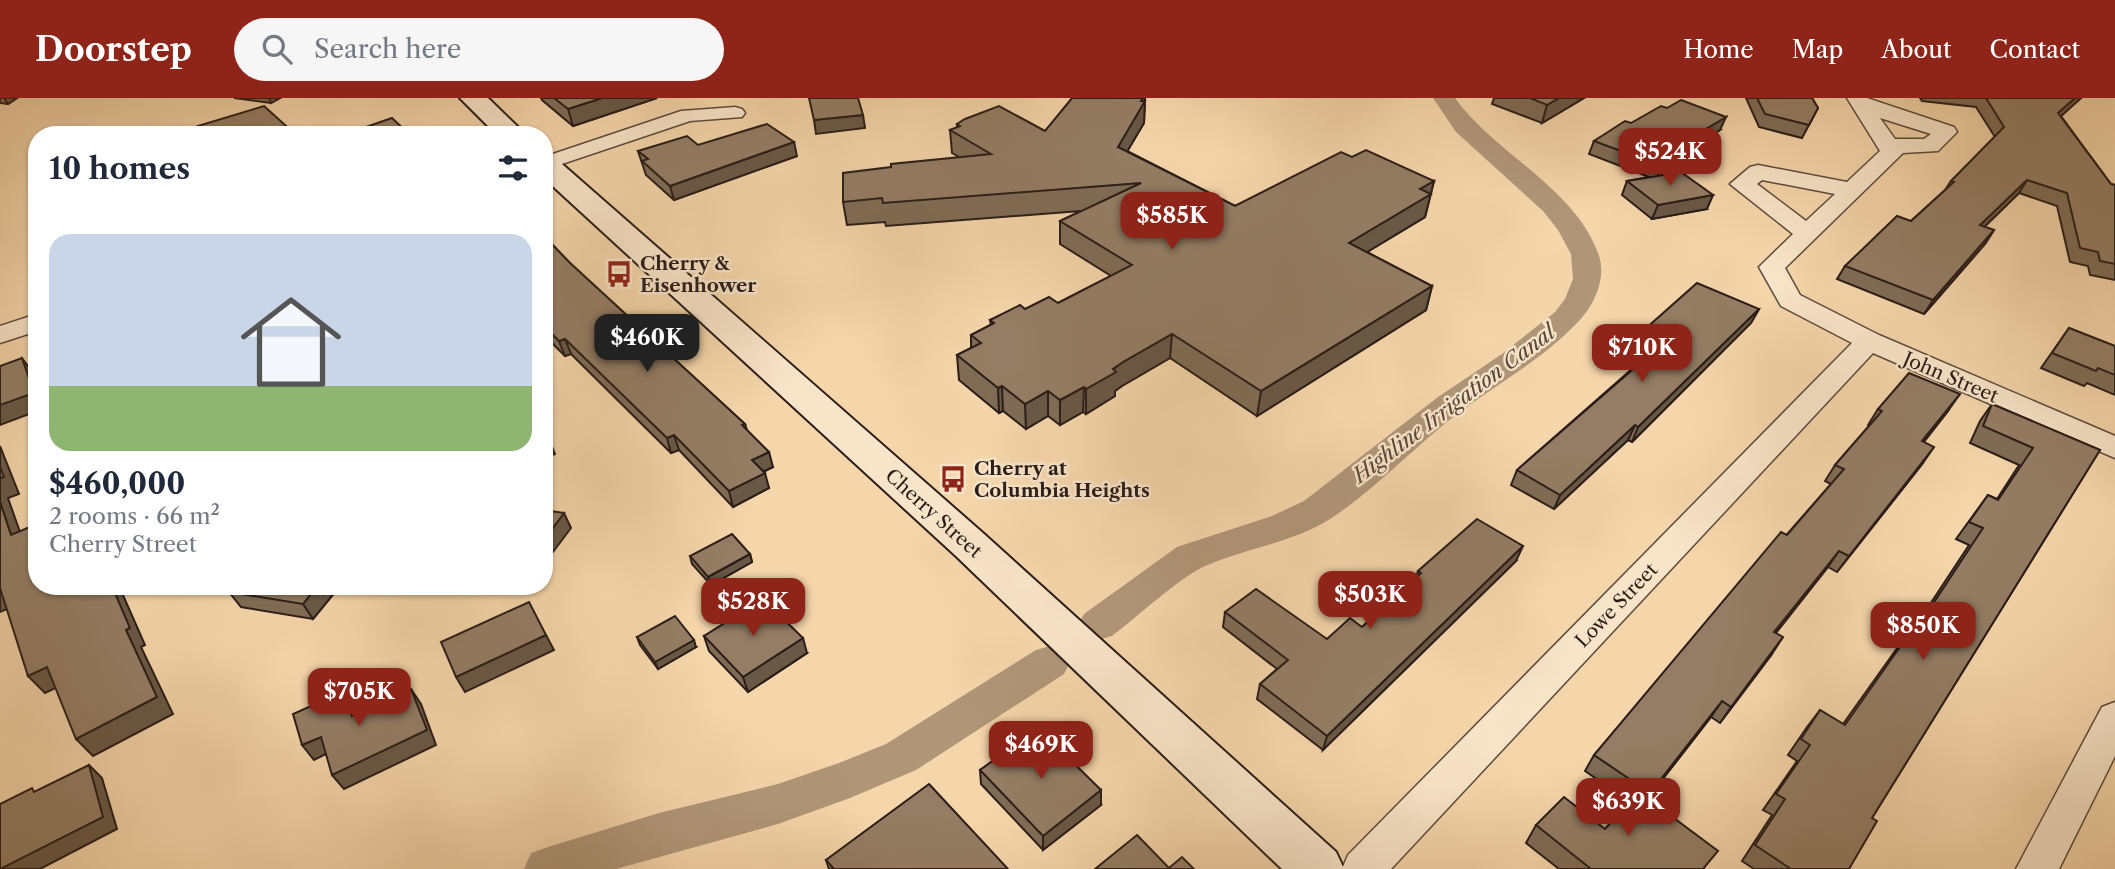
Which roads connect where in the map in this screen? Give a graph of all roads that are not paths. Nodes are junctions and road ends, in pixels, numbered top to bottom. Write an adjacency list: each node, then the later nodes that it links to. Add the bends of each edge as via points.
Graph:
1 (473, 98): 4 (main road)
2 (1859, 102): 5 (street); 5 (street, via 1946,132 1930,146)
3 (735, 113): 6 (street, via 688,115)
4 (503, 126)
5 (1889, 146): 8 (street, via 1892,152)
6 (553, 161)
7 (553, 171): 15 (main road, Cherry Street, via 979,554)
8 (1852, 190): 9 (street); 9 (street, via 1758,172 1742,184)
9 (1807, 233): 12 (street, John Street, via 1772,267 1790,300)
10 (28, 326): 11 (street)
11 (0, 335)
12 (1869, 341): 13 (street, John Street); 16 (street, Lowe Street)
13 (2115, 448)
14 (2115, 718): 17 (street)
15 (1318, 869)
16 (1363, 869)
17 (2037, 869)

